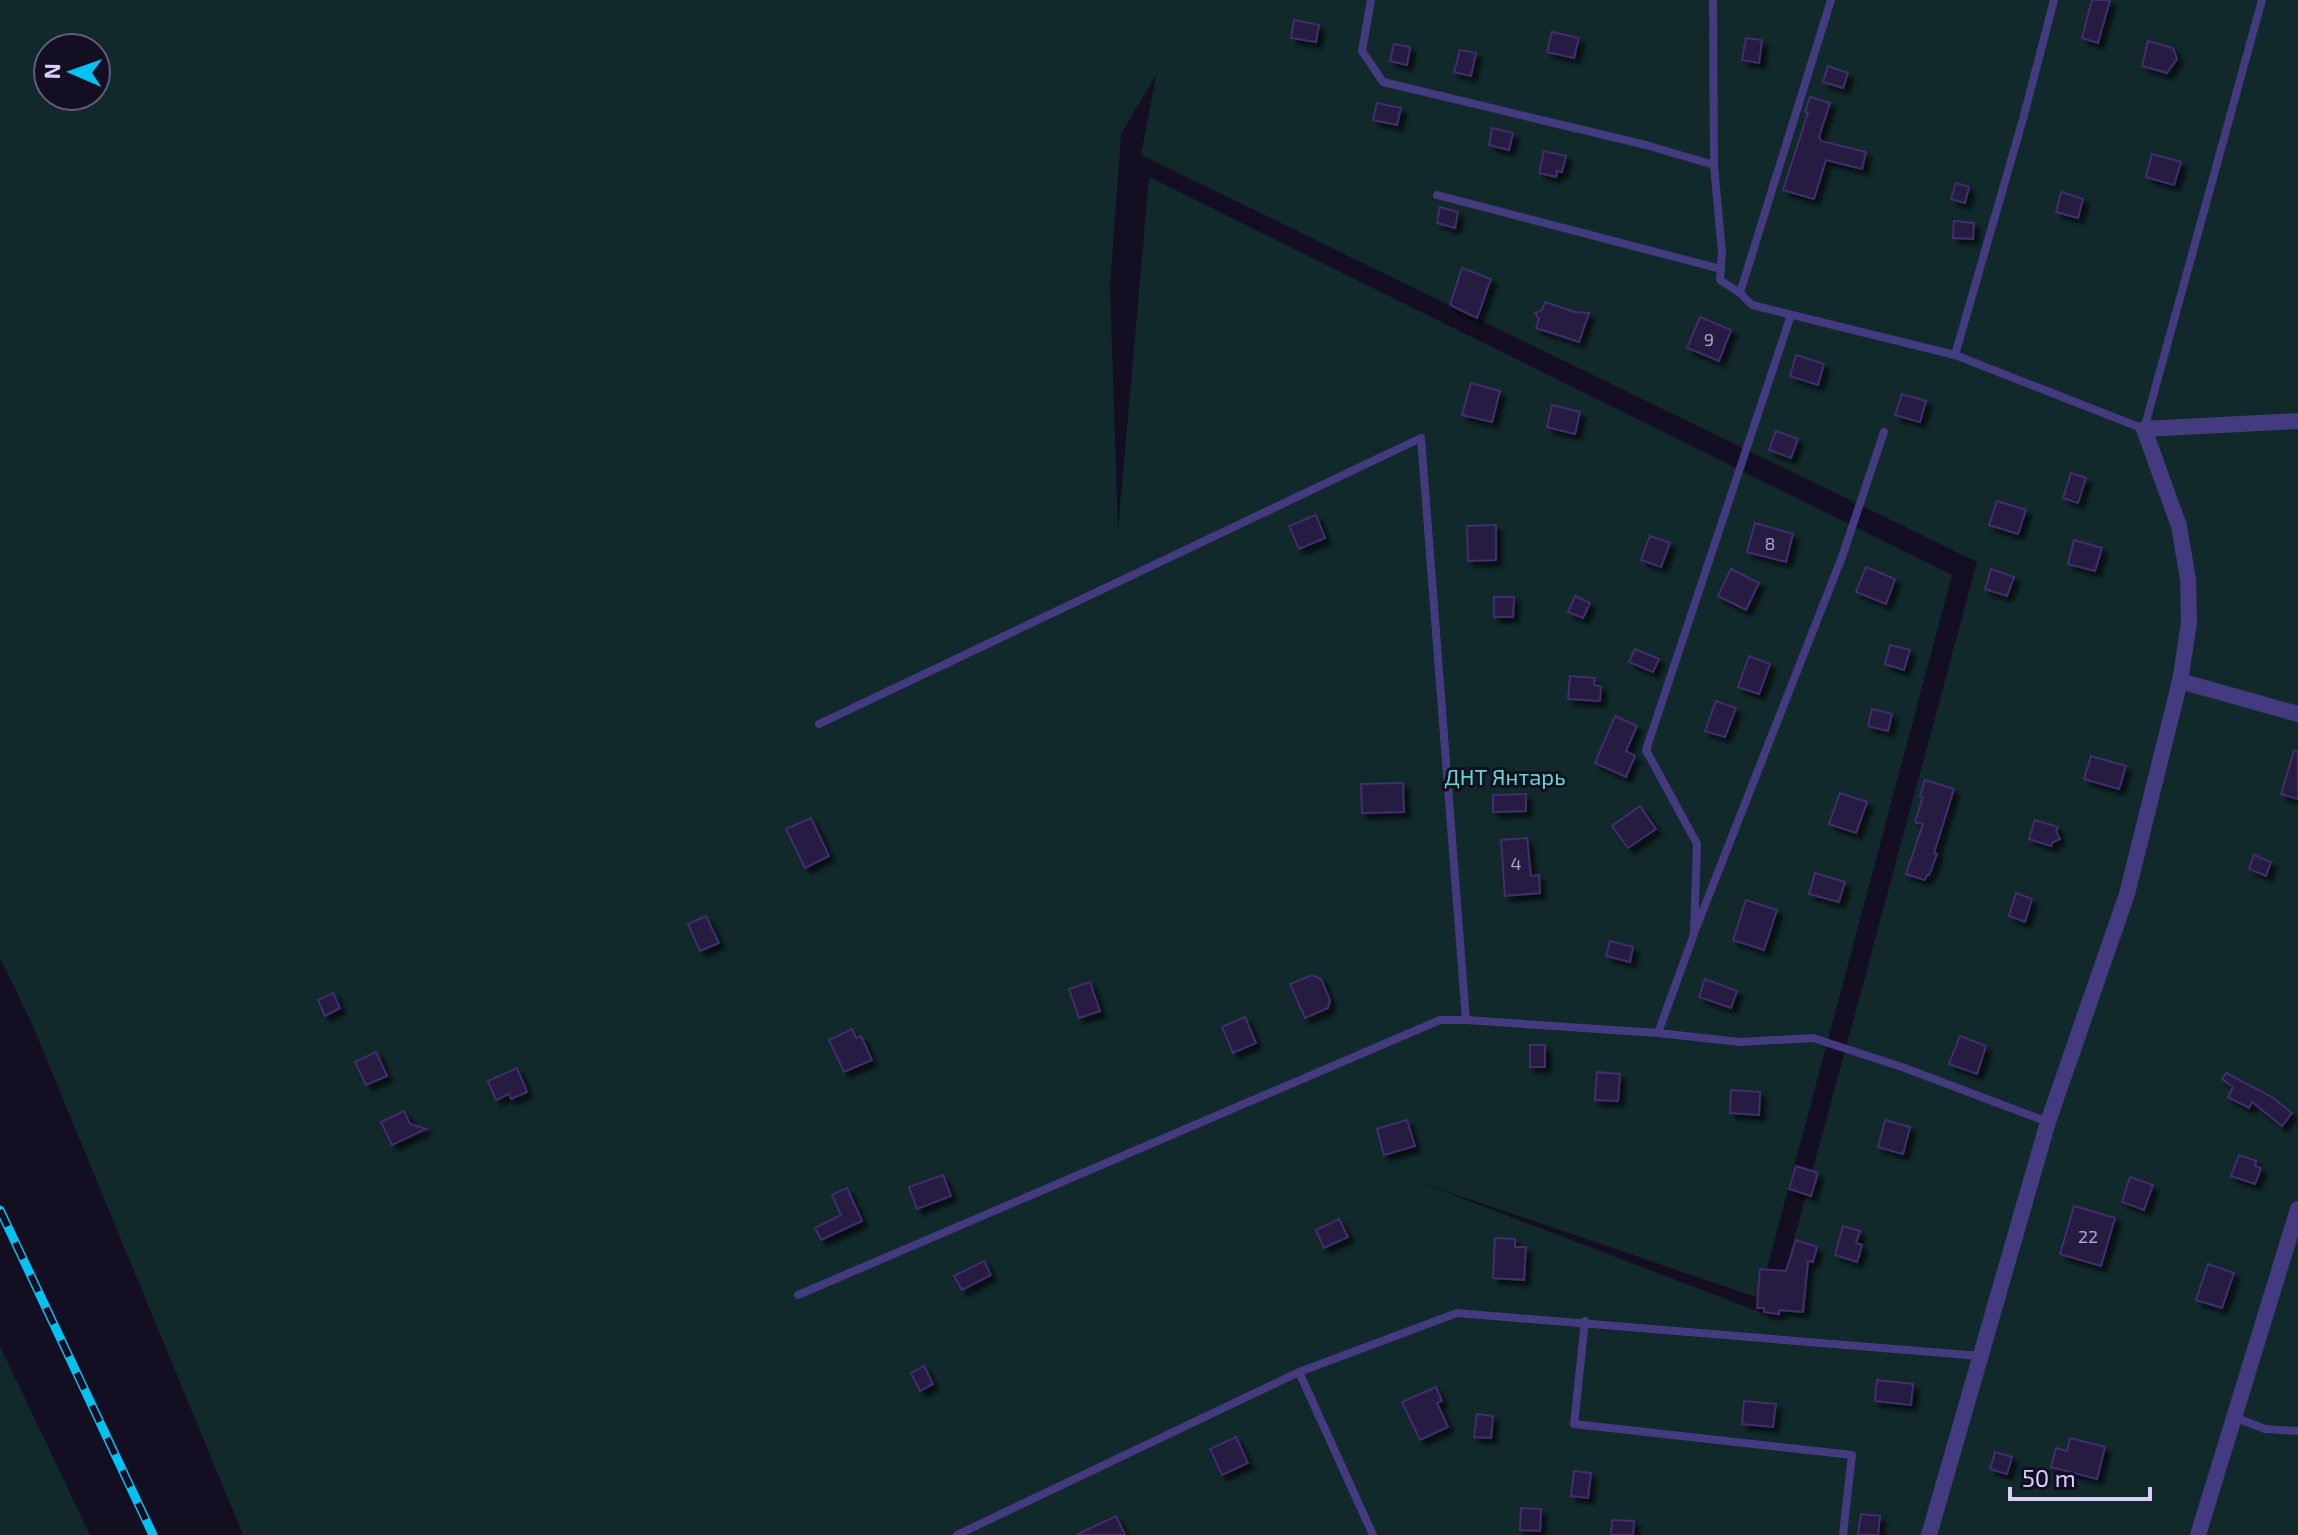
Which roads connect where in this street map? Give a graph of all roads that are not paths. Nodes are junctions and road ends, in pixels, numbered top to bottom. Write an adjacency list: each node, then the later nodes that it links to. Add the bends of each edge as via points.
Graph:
1 (1371, 0): 6 (lane, via 1362,51 1383,82)
2 (1713, 0): 6 (lane)
3 (1831, 0): 9 (lane)
4 (2054, 0): 11 (lane)
5 (2262, 0): 13 (lane)
6 (1714, 165): 8 (lane)
7 (1437, 195): 8 (lane)
8 (1721, 269): 9 (lane, via 1720,280)
9 (1740, 293): 10 (lane, via 1752,305)
10 (1791, 315): 11 (lane); 18 (lane, via 1646,750 1697,844)
11 (1955, 355): 13 (lane)
12 (2298, 421): 13 (street)
13 (2144, 429): 15 (street, via 2179,526 2188,579 2189,623)
14 (1884, 432): 18 (lane, via 1842,557)
15 (2180, 681): 16 (street); 21 (street, via 2127,894)
16 (2298, 714)
17 (819, 724): 19 (lane, via 1421,438)
18 (1694, 934): 20 (lane)
19 (1466, 1020): 20 (lane); 23 (lane, via 1440,1020)
20 (1658, 1033): 21 (lane, via 1740,1042 1813,1038)
21 (2048, 1122): 25 (street)
22 (2298, 1209): 27 (street)
23 (798, 1295)
24 (1585, 1321): 25 (lane); 26 (lane, via 1457,1313); 31 (lane, via 1574,1424 1852,1455)
25 (1980, 1356): 32 (street)
26 (1299, 1372): 29 (lane); 30 (lane)
27 (2234, 1417): 28 (lane, via 2265,1429); 33 (street)
28 (2298, 1431)
29 (957, 1535)
30 (1373, 1535)
31 (1843, 1535)
32 (1929, 1535)
33 (2198, 1535)

